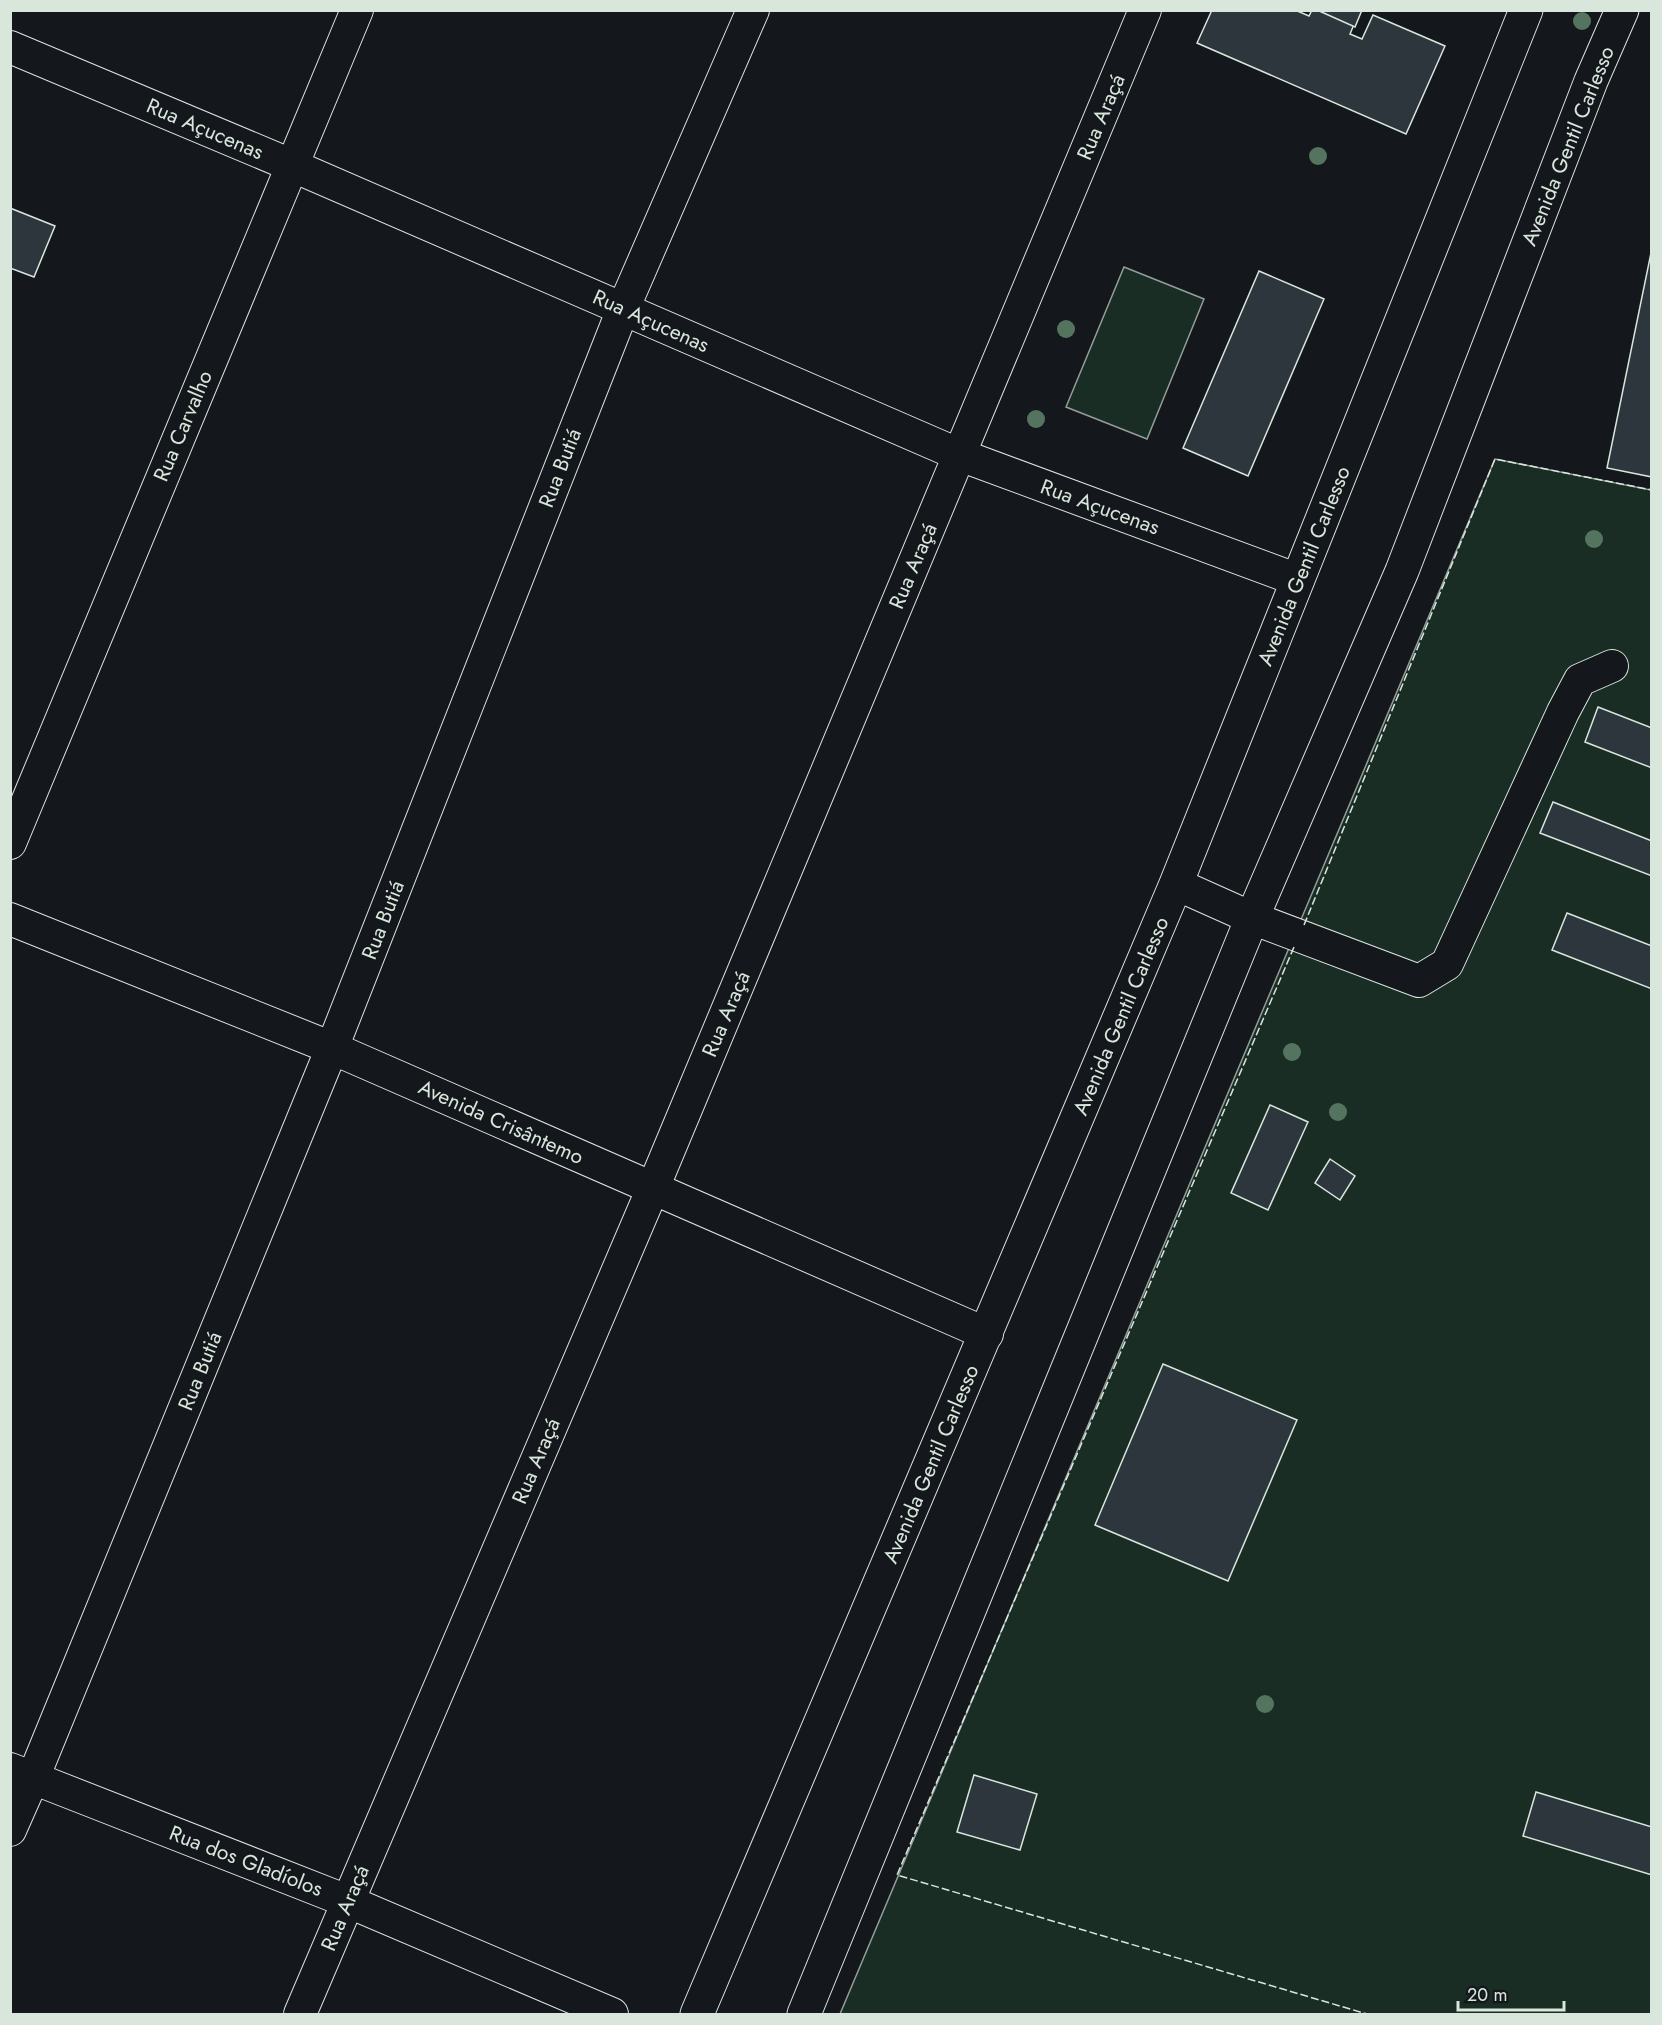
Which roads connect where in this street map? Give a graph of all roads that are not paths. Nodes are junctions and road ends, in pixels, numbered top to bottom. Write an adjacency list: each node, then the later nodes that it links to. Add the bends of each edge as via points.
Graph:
1 (357, 10): 7 (street, Rua Carvalho)
2 (753, 10): 8 (street, Rua Butiá)
3 (1145, 10): 9 (street, Rua Araçá)
4 (1526, 10): 10 (street, Avenida Gentil Carlesso)
5 (1622, 10): 14 (street, Avenida Gentil Carlesso, via 1402,571)
6 (10, 47): 7 (street, Rua Açucenas)
7 (291, 165): 8 (street, Rua Açucenas); 12 (street, Rua Carvalho)
8 (623, 309): 9 (street, Rua Açucenas); 16 (street, Rua Butiá)
9 (960, 455): 10 (street, Rua Açucenas); 17 (street, Rua Araçá)
10 (1298, 580): 13 (street, Avenida Gentil Carlesso)
11 (1612, 666): 14 (street, via 1580,680 1447,964 1419,981)
12 (10, 843)
13 (1176, 884): 14 (street); 18 (street, Avenida Gentil Carlesso)
14 (1252, 918): 25 (street, Avenida Gentil Carlesso)
15 (10, 919): 16 (street, Avenida Crisântemo)
16 (333, 1048): 17 (street, Avenida Crisântemo); 19 (street, Rua Butiá)
17 (653, 1188): 18 (street, Avenida Crisântemo); 21 (street, Rua Araçá)
18 (987, 1334): 24 (street, Avenida Gentil Carlesso)
19 (22, 1774): 20 (street, Rua Butiá); 21 (street, Rua dos Gladíolos)
20 (10, 1830)
21 (347, 1901): 22 (street, Rua Araçá); 23 (street, Rua dos Gladíolos)
22 (300, 2014)
23 (612, 2014)
24 (697, 2014)
25 (804, 2014)

